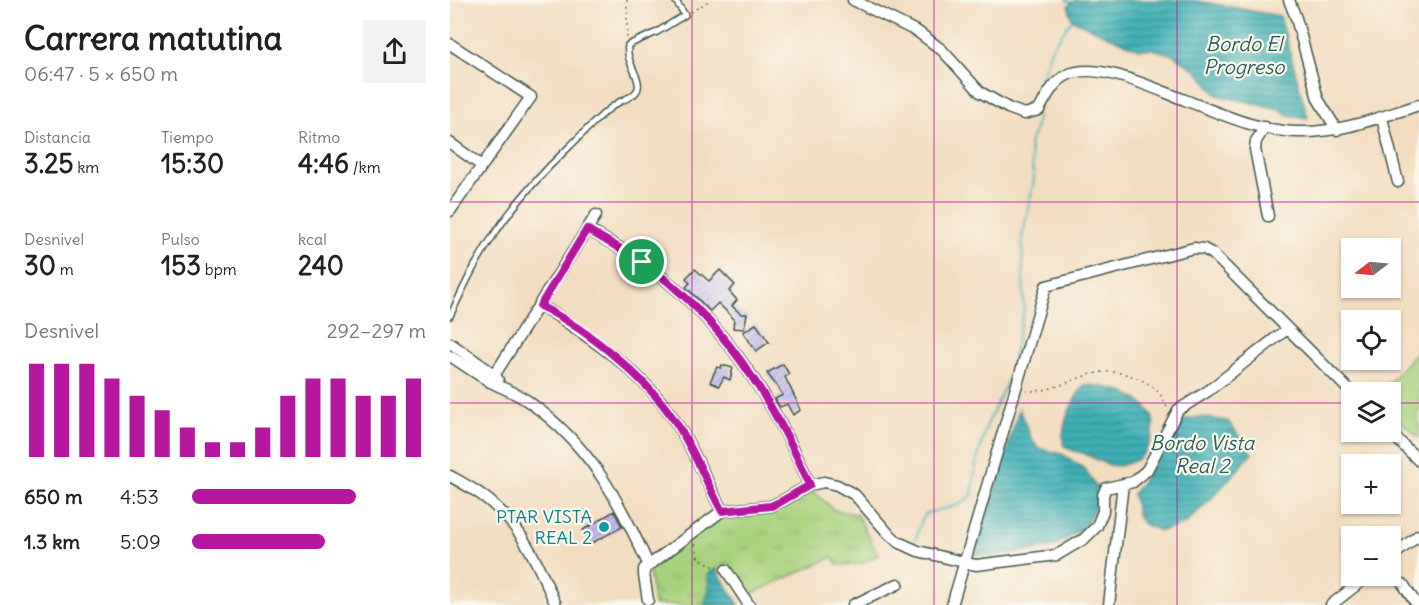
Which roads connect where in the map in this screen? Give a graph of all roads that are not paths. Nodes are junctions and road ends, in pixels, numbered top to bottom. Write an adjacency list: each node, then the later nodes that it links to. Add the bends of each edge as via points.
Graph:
1 (675, 0): 17 (lane, via 685,15 628,45 626,53 638,81 635,94 615,104 597,120 521,198 477,262)
2 (853, 0): 7 (street, via 918,32 942,50 980,92 1024,114 1039,110 1053,85 1069,74 1092,71 1123,76)
3 (1289, 0): 8 (street, via 1318,99)
4 (450, 44): 10 (street, via 531,97)
5 (1419, 105): 6 (street)
6 (1382, 118): 8 (street); 11 (street)
7 (1265, 127): 8 (street, via 1298,132); 14 (street, via 1255,149)
8 (1337, 130)
9 (450, 143): 10 (street)
10 (482, 166): 12 (street)
11 (1398, 182)
12 (450, 211)
13 (596, 215): 15 (street)
14 (1268, 216)
15 (587, 229): 16 (street); 27 (street, via 642,262 689,301 725,339 768,399)
16 (540, 306): 21 (street); 28 (street, via 635,373 680,429)
17 (450, 316)
18 (1287, 328): 22 (street); 26 (street, via 1208,391 1184,404 1171,420 1147,470 1133,482); 31 (street, via 1204,249 1194,248 1046,286)
19 (450, 344): 21 (street)
20 (450, 356): 21 (street)
21 (492, 378): 32 (street, via 548,416 593,461)
22 (1341, 382)
23 (1400, 442): 24 (street)
24 (1419, 461)
25 (450, 476): 39 (street, via 496,506 514,525 536,560)
26 (1123, 484): 31 (street, via 1106,488 1097,526 1057,555 976,565); 43 (street)
27 (810, 485): 28 (street, via 771,506); 31 (street, via 837,485 855,495 898,542)
28 (722, 511): 32 (street)
29 (1419, 535): 30 (street)
30 (1401, 549)
31 (964, 562): 42 (street)
32 (649, 566): 37 (street, via 644,569)
33 (726, 570): 40 (street)
34 (898, 584): 38 (street)
35 (1403, 584): 45 (street)
36 (1355, 586): 44 (street)
37 (648, 600)
38 (867, 602): 41 (street)
39 (556, 605)
40 (749, 605)
41 (853, 605)
42 (952, 605)
43 (1109, 605)
44 (1331, 605)
45 (1417, 605)

